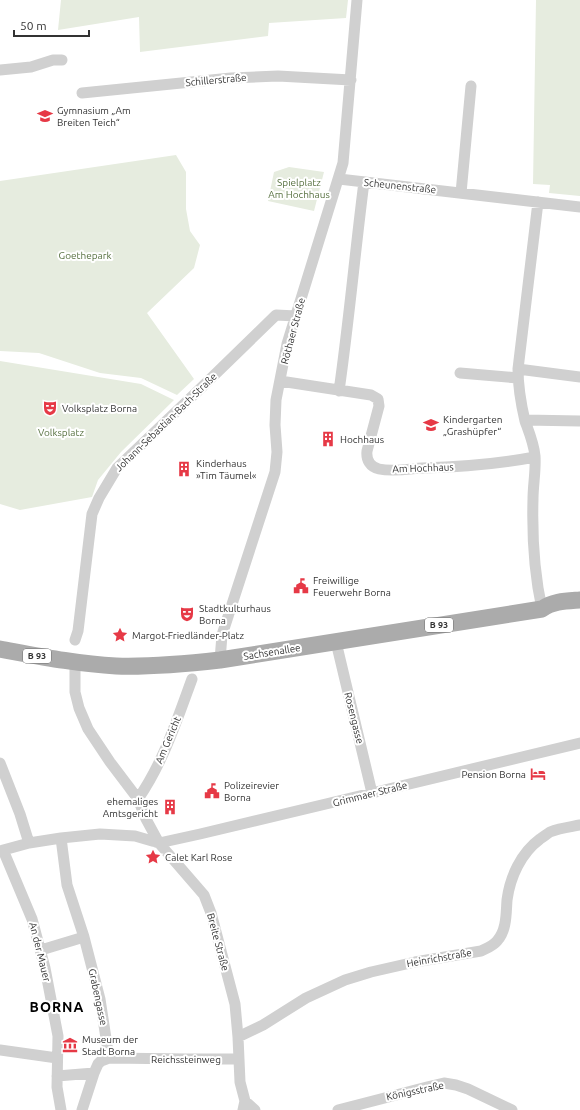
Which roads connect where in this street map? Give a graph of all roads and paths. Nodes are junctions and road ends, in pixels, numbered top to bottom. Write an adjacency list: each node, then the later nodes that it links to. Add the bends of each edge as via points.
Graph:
1 (357, 0): 4 (street, Röthaer Straße)
2 (62, 60): 3 (street)
3 (0, 70)
4 (351, 80): 6 (street, Schillerstraße, via 278,76 231,78); 7 (street, Röthaer Straße, via 343,163)
5 (471, 86): 9 (street)
6 (82, 93)
7 (339, 179): 8 (street, Scheunenstraße); 12 (street, Röthaer Straße)
8 (364, 182): 9 (street, Scheunenstraße); 17 (street)
9 (461, 193): 10 (street, Scheunenstraße)
10 (538, 202): 11 (street, Scheunenstraße); 14 (street)
11 (580, 207)
12 (296, 316): 16 (street, Röthaer Straße, via 287,344); 24 (street, Johann-Sebastian-Bach-Straße, via 276,315 116,468 92,514)
13 (460, 373): 14 (street)
14 (518, 374): 15 (street); 18 (street, via 519,395)
15 (580, 377)
16 (280, 381): 17 (street, Am Hochhaus); 27 (street, Röthaer Straße, via 276,400 275,472 222,635)
17 (339, 391): 20 (street, Am Hochhaus, via 371,395 378,399 379,406 367,451 369,464 378,469 470,466)
18 (525, 420): 19 (street); 20 (street)
19 (580, 421)
20 (535, 457): 22 (street, via 533,524)
21 (580, 600): 22 (main road, Sachsenallee / B 93, via 549,604)
22 (542, 609): 23 (main road, Sachsenallee / B 93, via 552,612); 25 (main road, Sachsenallee / B 93)
23 (580, 611)
24 (75, 640)
25 (336, 642): 27 (main road, Sachsenallee / B 93); 32 (street, Rosengasse)
26 (0, 649): 28 (main road, Sachsenallee / B 93)
27 (220, 660): 28 (main road, Sachsenallee / B 93, via 160,666 116,666)
28 (75, 662): 33 (street, via 75,692 88,729)
29 (192, 679): 33 (street, Am Gericht, via 163,755)
30 (580, 743): 32 (street, Grimmaer Straße)
31 (0, 763): 36 (street)
32 (372, 794): 37 (street, Grimmaer Straße)
33 (138, 799): 37 (street)
34 (580, 825): 41 (street, Heinrichstraße, via 549,833 527,852 513,876 501,934 490,946 345,980 306,998 263,1025)
35 (61, 838): 36 (street); 37 (street, via 100,834 135,836); 39 (street, Grabengasse, via 67,885)
36 (29, 843): 38 (street)
37 (159, 843): 41 (street, Breite Straße, via 204,895 234,1004)
38 (1, 850): 40 (street, An der Mauer, via 30,914)
39 (84, 937): 40 (street); 44 (street, Grabengasse, via 100,999)
40 (41, 950): 43 (street, An der Mauer, via 58,1036)
41 (238, 1037): 45 (street, Breite Straße)
42 (0, 1050): 43 (street)
43 (57, 1058): 47 (street, An der Mauer)
44 (109, 1058): 45 (street, Reichssteinweg); 46 (street, via 98,1064)
45 (238, 1059): 48 (street, Breite Straße)
46 (94, 1073): 47 (street); 50 (street)
47 (57, 1076): 49 (street, An der Mauer)
48 (244, 1105): 51 (street)
49 (61, 1110)
50 (82, 1110)
51 (255, 1110)
52 (338, 1110): 53 (street, Königsstraße, via 444,1083 468,1089)
53 (512, 1110)

